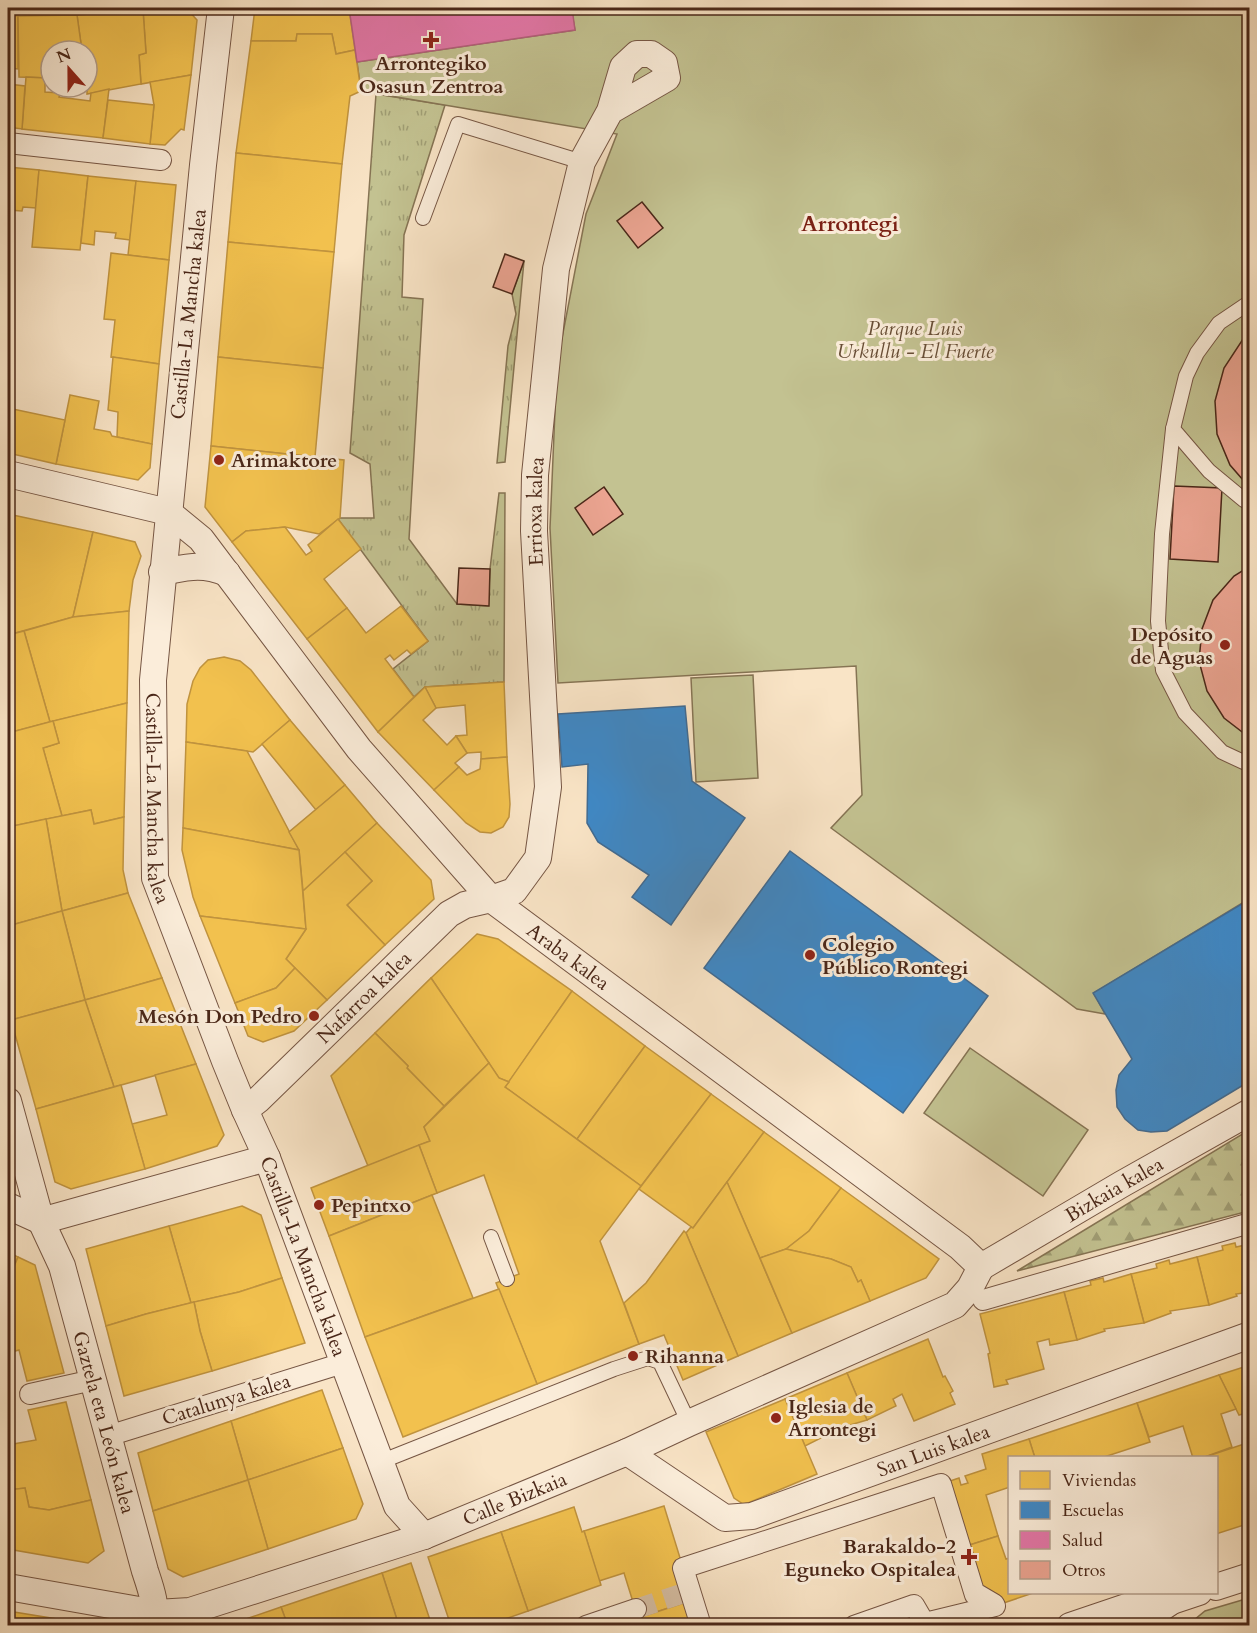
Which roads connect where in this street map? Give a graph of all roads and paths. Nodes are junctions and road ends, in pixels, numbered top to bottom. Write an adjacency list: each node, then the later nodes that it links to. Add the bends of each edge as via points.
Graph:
1 (221, 8): 11 (street, Castilla-La Mancha kalea)
2 (610, 111): 5 (street, Errioxa kalea)
3 (8, 143): 4 (street)
4 (161, 160)
5 (582, 162): 6 (lane, via 458,124); 15 (street, Errioxa kalea, via 556,269 535,475 534,531 548,787 538,858 514,891)
6 (423, 218)
7 (1250, 302): 8 (lane, via 1219,323 1197,353 1186,376)
8 (1173, 429): 10 (lane, via 1209,471); 14 (lane, via 1158,621 1163,670 1185,712 1222,752)
9 (8, 474): 11 (street)
10 (1244, 500)
11 (168, 512): 12 (street, Castilla-La Mancha kalea); 13 (street, Araba kalea, via 201,539)
12 (162, 572): 13 (street, via 210,566); 17 (street, Castilla-La Mancha kalea, via 153,680 155,878)
13 (227, 573): 15 (street, Araba kalea, via 359,749)
14 (1250, 765)
15 (491, 899): 17 (street, Nafarroa kalea, via 465,905 449,914); 24 (street, Araba kalea, via 960,1247)
16 (8, 1101): 21 (street, Gaztela eta León kalea)
17 (245, 1110): 19 (street, Castilla-La Mancha kalea)
18 (1250, 1112): 24 (street, Bizkaia kalea)
19 (267, 1158): 21 (street); 28 (street, Castilla-La Mancha kalea)
20 (8, 1206): 21 (street)
21 (41, 1221): 29 (street, Gaztela eta León kalea, via 62,1266)
22 (1250, 1223): 26 (street)
23 (491, 1237): 25 (lane)
24 (981, 1267): 31 (street, Calle Bizkaia, via 970,1288 954,1305)
25 (507, 1279)
26 (983, 1300)
27 (1250, 1335): 33 (street, San Luis kalea, via 752,1516 725,1518)
28 (344, 1363): 32 (street, Catalunya kalea); 34 (street, Castilla-La Mancha kalea)
29 (93, 1380): 30 (street); 32 (street, Gaztela eta León kalea)
30 (30, 1394)
31 (689, 1423): 33 (street, Calle Bizkaia); 34 (lane, via 660,1362 648,1358 550,1387)
32 (108, 1436): 42 (street, Gaztela eta León kalea, via 153,1596)
33 (627, 1452): 35 (street, Calle Bizkaia)
34 (381, 1462): 35 (street, Castilla-La Mancha kalea, via 397,1506)
35 (424, 1536): 42 (street, Calle Bizkaia)
36 (1250, 1576): 37 (street)
37 (1218, 1586)
38 (8, 1587): 42 (street, Calle Bizkaia)
39 (1197, 1594): 40 (street)
40 (1169, 1602): 46 (street, via 1138,1603); 47 (street)
41 (636, 1609): 43 (street)
42 (155, 1619)
43 (586, 1626)
44 (701, 1626): 45 (street, via 683,1568 941,1484 975,1595 995,1606 921,1624 914,1605)
45 (854, 1626)
46 (1070, 1626)
47 (1134, 1626)

